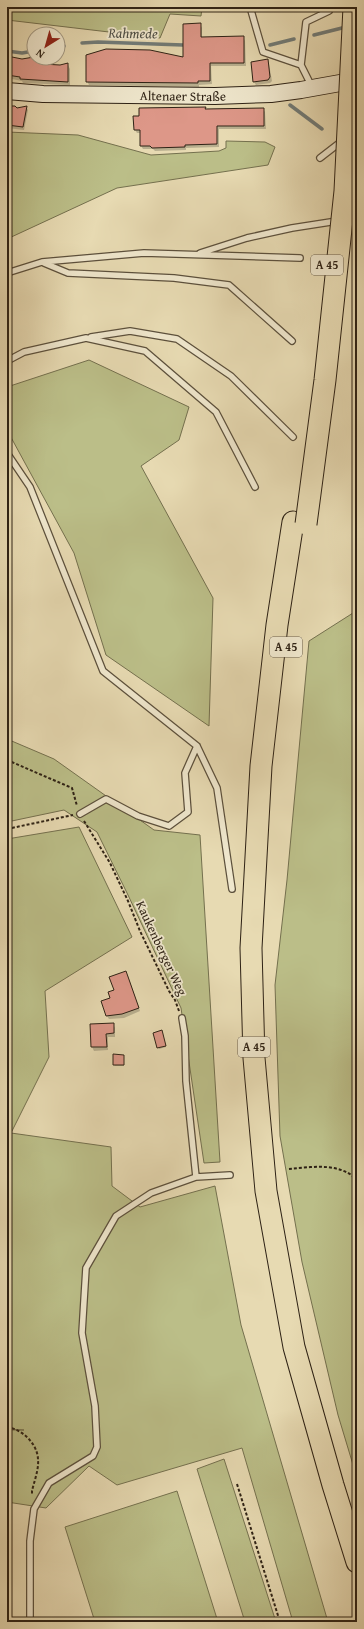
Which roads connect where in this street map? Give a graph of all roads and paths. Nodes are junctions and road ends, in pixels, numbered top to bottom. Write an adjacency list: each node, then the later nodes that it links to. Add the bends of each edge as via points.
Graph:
1 (250, 7): 4 (lane, via 263,52)
2 (354, 7): 21 (highway, A 45, bridge, via 345,191 325,380)
3 (338, 9): 4 (lane, via 306,22); 21 (highway, A 45, via 336,190)
4 (301, 65): 6 (lane)
5 (357, 80): 6 (main road, Altenaer Straße)
6 (312, 88): 7 (main road, Altenaer Straße, via 271,94 215,96 43,94)
7 (7, 91)
8 (357, 130): 9 (lane)
9 (320, 158)
10 (357, 216): 11 (lane, via 247,238)
11 (195, 255): 12 (lane); 13 (lane, via 144,253)
12 (300, 258)
13 (42, 262): 14 (lane); 16 (lane, via 68,273 174,278 229,285)
14 (7, 273)
15 (86, 338): 17 (lane, via 24,352); 18 (lane, via 130,331 177,339 231,376); 20 (lane, via 145,351 216,412)
16 (292, 341)
17 (7, 361)
18 (293, 437)
19 (7, 453): 22 (lane, via 30,487 103,671)
20 (255, 487)
21 (299, 523): 35 (highway, A 45, via 273,771 263,967 264,1062 284,1238 304,1338); 36 (highway, A 45, via 277,625 261,766 252,948 254,1058 266,1191 294,1347 332,1485)
22 (197, 746): 24 (lane, via 185,773 188,812 169,826 138,816 106,799); 26 (lane, via 217,788)
23 (7, 760): 24 (path, Kaukenberger Weg, via 72,788)
24 (80, 814): 25 (path); 27 (path, Kaukenberger Weg, via 110,863)
25 (7, 829)
26 (232, 889)
27 (182, 1018): 30 (lane)
28 (289, 1169): 31 (path, via 338,1168 350,1173)
29 (230, 1175): 30 (lane)
30 (196, 1177): 34 (lane, via 150,1192 116,1216 86,1268 82,1333 95,1406 97,1447 94,1456 49,1483)
31 (357, 1180)
32 (7, 1427): 34 (path, via 14,1428 34,1445 38,1460 32,1491)
33 (238, 1484): 38 (path)
34 (34, 1509): 37 (lane, via 30,1541)
35 (357, 1522)
36 (357, 1562)
37 (30, 1622)
38 (280, 1622)

